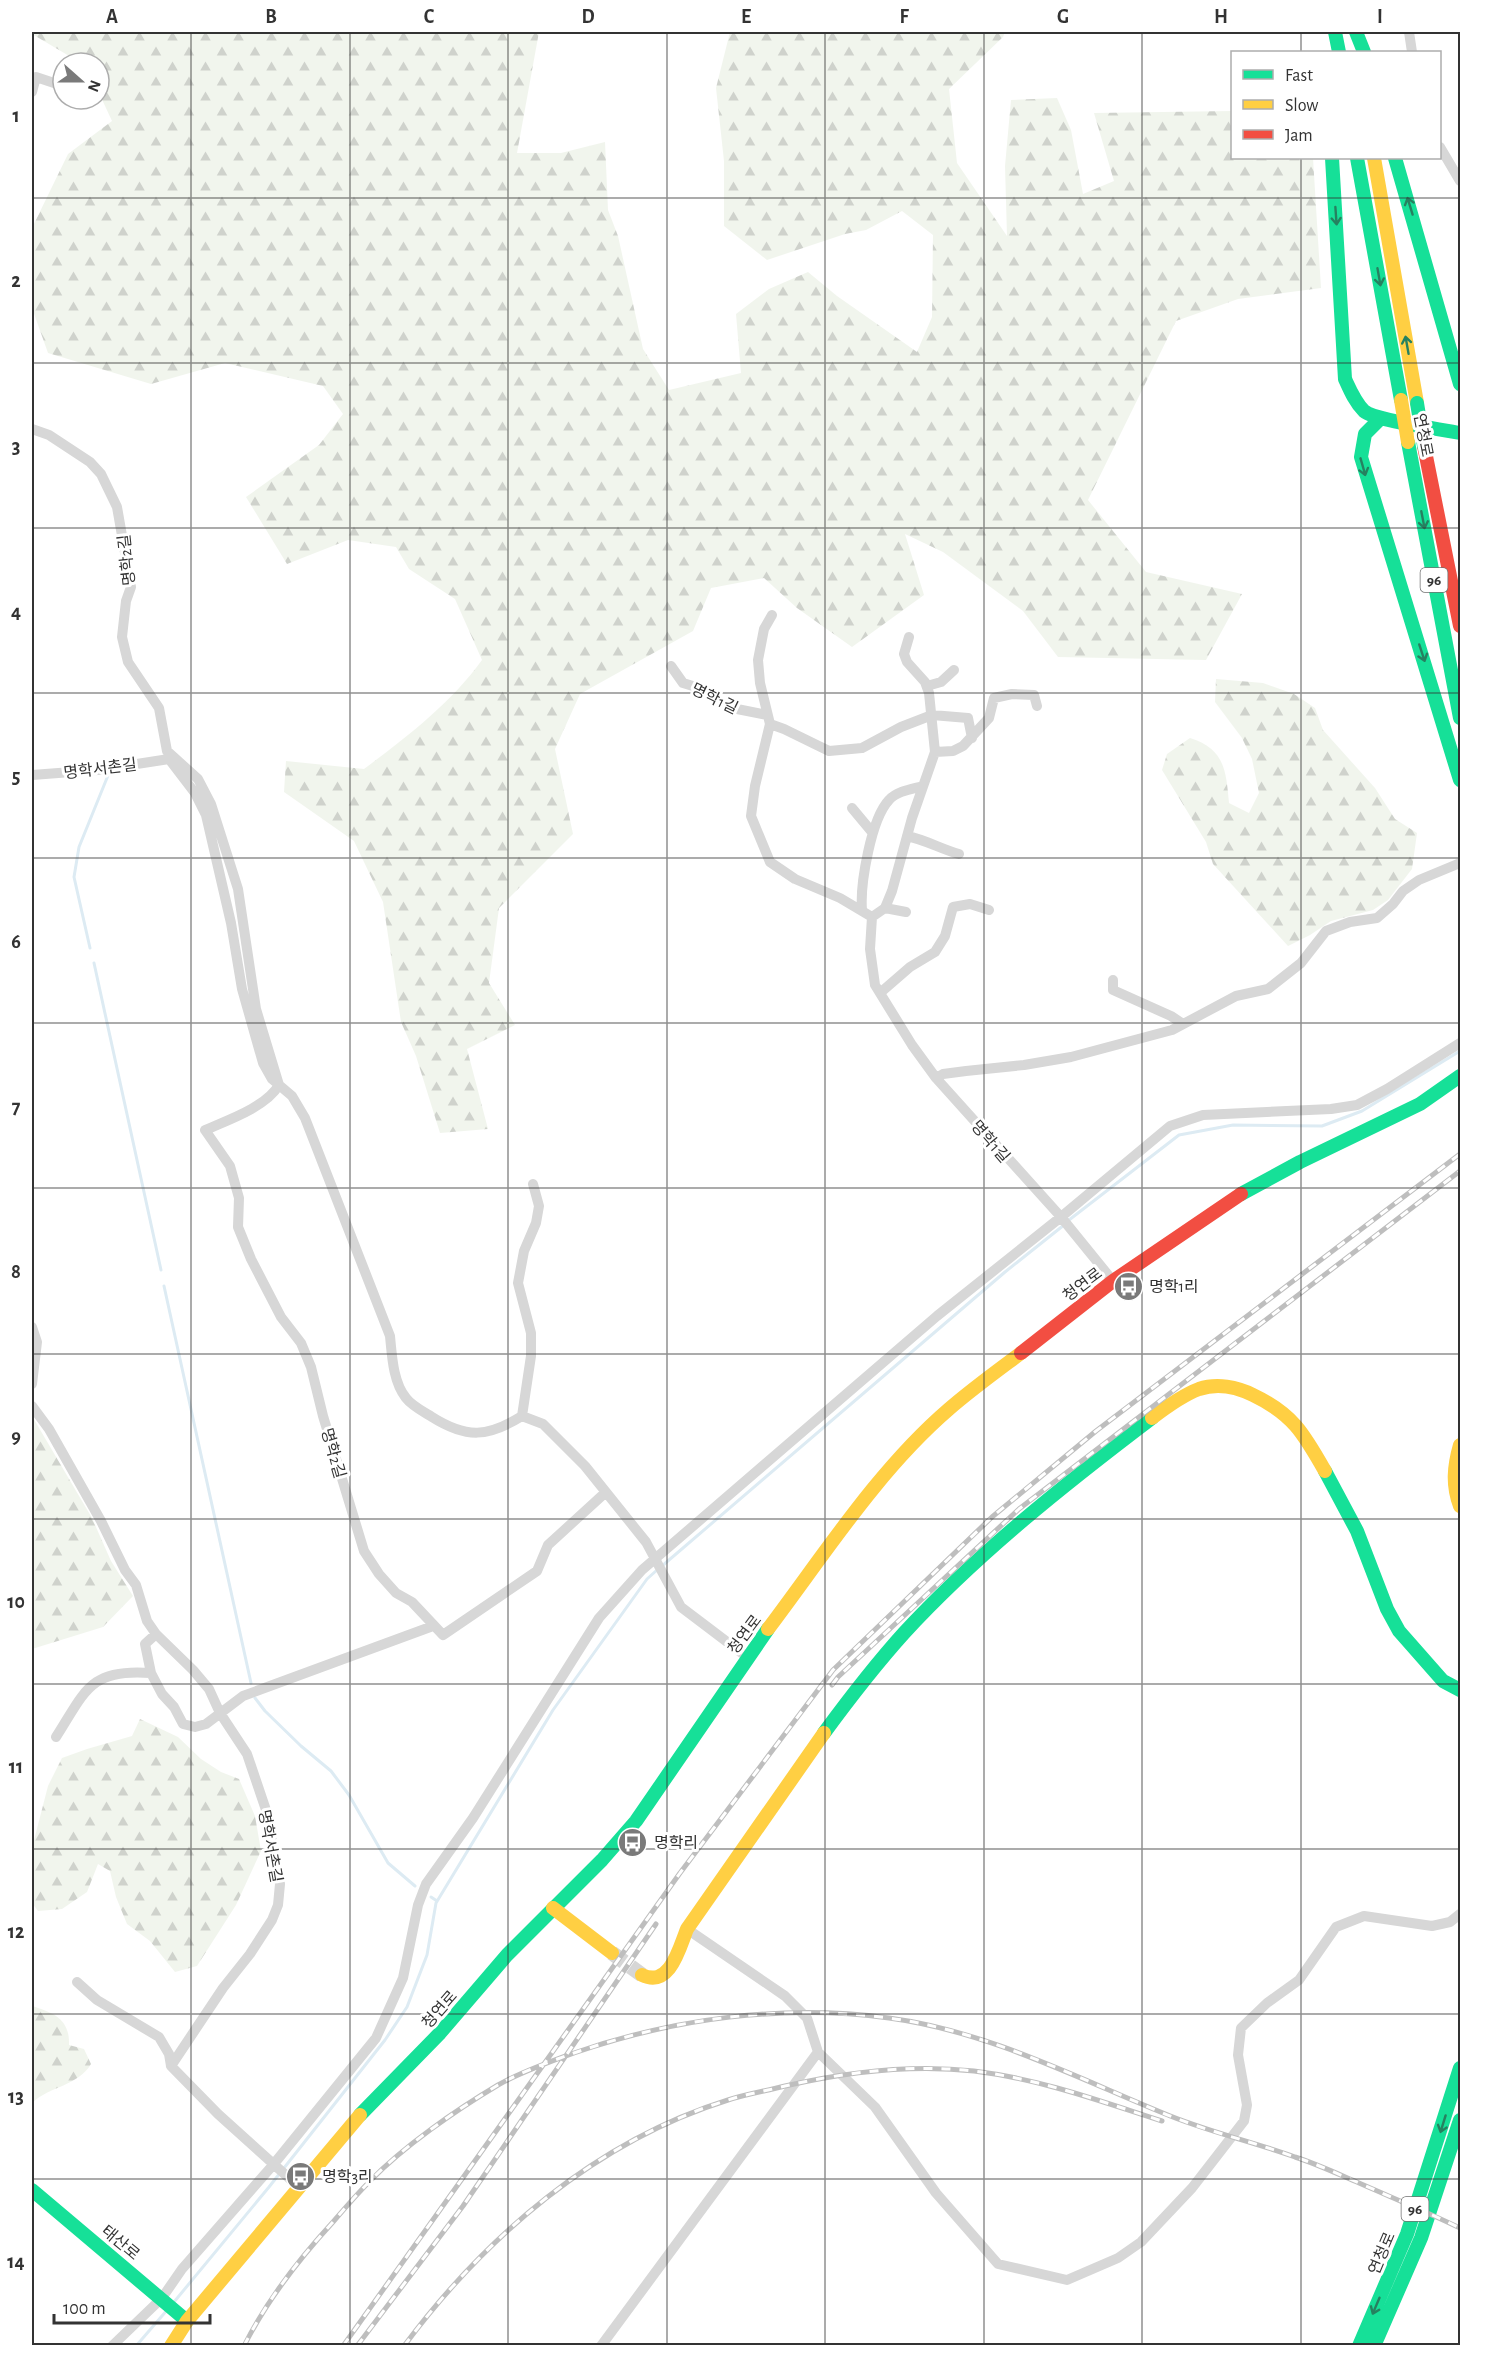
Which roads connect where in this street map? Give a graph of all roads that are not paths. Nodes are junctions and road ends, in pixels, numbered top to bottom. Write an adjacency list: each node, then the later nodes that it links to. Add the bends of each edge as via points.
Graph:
1 (1334, 32): 4 (main road); 5 (main road)
2 (1356, 32): 6 (main road); 7 (main road)
3 (1409, 32): 8 (street)
4 (1330, 51)
5 (1339, 51)
6 (1359, 51)
7 (1364, 51)
8 (1412, 51)
9 (51, 82): 10 (street, via 36,77)
10 (32, 92)
11 (1441, 148): 16 (street)
12 (1332, 159): 19 (main road, one-way to 19, via 1345,380 1366,413)
13 (1357, 159): 30 (main road, 연청로 / 96, one-way to 30, bridge)
14 (1374, 159): 23 (main road, 연청로 / 96, one-way to 14, bridge, via 1424,446)
15 (1395, 159): 18 (main road, one-way to 15)
16 (1456, 167): 17 (street)
17 (1461, 181)
18 (1461, 384)
19 (1381, 418): 21 (main road); 36 (main road, one-way to 36, via 1363,434 1361,457)
20 (32, 429): 34 (street, 명학2길, via 49,435 90,462 101,474 117,507 131,587 122,637 128,662 159,708)
21 (1461, 433)
22 (772, 615): 31 (street, 명학1길, via 764,629 758,660)
23 (1461, 626)
24 (909, 636): 27 (street, via 904,654)
25 (671, 666): 31 (street, 명학1길, via 683,683 706,690 727,707)
26 (954, 670): 27 (street)
27 (927, 686): 29 (street)
28 (1037, 706): 32 (street, via 1034,695 994,698 989,718)
29 (932, 715): 31 (street, 명학1길, via 862,748 829,751); 32 (street, 명학1길, via 968,718); 33 (street)
30 (1461, 718)
31 (768, 720): 44 (street, 명학1길, via 751,816 770,862 795,879)
32 (972, 738): 33 (street, via 953,751)
33 (935, 753): 37 (street)
34 (171, 757): 35 (street, 명학서촌길, via 98,770); 54 (street, 명학2길, via 206,815 250,1022 263,1063)
35 (32, 775)
36 (1461, 780)
37 (923, 786): 39 (street, via 900,792 889,800); 40 (street)
38 (852, 808): 39 (street)
39 (872, 832): 44 (street)
40 (907, 836): 41 (street); 43 (street)
41 (959, 854)
42 (1461, 862): 50 (street, via 1411,886 1377,918 1326,931 1301,963 1268,990 1236,996)
43 (885, 908): 46 (street); 47 (street)
44 (862, 910): 47 (street, 명학1길)
45 (989, 910): 49 (street, via 970,904 953,907 945,936 935,952)
46 (906, 912)
47 (873, 917): 49 (street, 명학1길, via 870,950 874,985)
48 (1113, 981): 50 (street, via 1113,990)
49 (880, 993): 53 (street, 명학1길)
50 (1183, 1024): 53 (street, via 1071,1057)
51 (1461, 1043): 56 (street, via 1357,1105 1203,1115 1170,1126)
52 (1461, 1076): 57 (main road, 청연로, via 1420,1104 1238,1196)
53 (936, 1078): 56 (street, 명학1길)
54 (279, 1085): 61 (street, 명학2길, via 292,1096 309,1126 390,1336 393,1365 406,1398 443,1424 464,1432 502,1428); 66 (street, 명학2길, via 247,1111 205,1130 230,1166 239,1198 238,1227 251,1259 311,1367 364,1551 396,1593 412,1602)
55 (533, 1184): 61 (street, via 539,1206 518,1283 531,1333)
56 (1061, 1218): 57 (street, 명학1길); 65 (street, via 937,1316)
57 (1113, 1281): 68 (main road, 청연로, via 981,1382 914,1444 870,1493)
58 (32, 1327): 59 (street, via 37,1342)
59 (32, 1384)
60 (32, 1406): 67 (street, 명학서촌길, via 49,1429 136,1585 147,1621)
61 (522, 1416): 63 (street, via 543,1424 561,1440)
62 (1461, 1445): 64 (main road, via 1454,1466 1454,1492)
63 (606, 1492): 65 (street, via 633,1523); 66 (street, via 548,1545 537,1571 443,1635)
64 (1461, 1506)
65 (657, 1562): 68 (street, via 681,1607); 83 (street, via 642,1570 600,1618 473,1818 426,1884 403,1978 376,2037)
66 (433, 1626): 71 (street, via 243,1696)
67 (156, 1634): 69 (street, via 145,1644); 71 (street, 명학서촌길, via 209,1689)
68 (747, 1658): 73 (main road, 청연로, via 636,1821)
69 (151, 1673): 71 (street, via 183,1724 206,1724); 72 (street, via 131,1672 93,1683)
70 (1461, 1690): 75 (main road, via 1443,1681 1399,1631 1343,1502 1305,1436 1288,1416 1240,1388 1199,1389 1164,1409 1023,1521 903,1634 830,1725)
71 (220, 1713): 80 (street, 명학서촌길, via 248,1754 260,1790 280,1884 278,1905 250,1954)
72 (56, 1737)
73 (554, 1908): 76 (main road); 84 (main road, 청연로, via 364,2110)
74 (1461, 1914): 79 (street, via 1450,1922 1432,1926 1364,1916 1336,1927 1299,1980 1241,2028 1238,2055 1247,2105 1244,2121 1192,2188 1141,2242 1118,2258 1067,2280 998,2264 936,2193 875,2107)
75 (687, 1929): 77 (main road, via 667,1972 651,1979); 79 (street, via 785,1996 807,2018)
76 (612, 1953)
77 (642, 1975)
78 (77, 1982): 80 (street, via 97,2000 159,2037)
79 (818, 2052): 90 (street)
80 (171, 2066): 83 (street)
81 (1461, 2068): 91 (main road, 연청로 / 96, one-way to 91, via 1407,2234)
82 (1461, 2120): 92 (main road, 연청로 / 96, via 1421,2238)
83 (273, 2165): 84 (street); 86 (street, via 182,2269)
84 (299, 2187): 87 (main road, 청연로)
85 (32, 2190): 86 (main road, 태산로)
86 (162, 2298): 87 (main road, 태산로); 88 (street)
87 (184, 2318): 89 (main road, 청연로)
88 (112, 2346)
89 (171, 2346)
90 (601, 2346)
91 (1359, 2346)
92 (1374, 2346)

